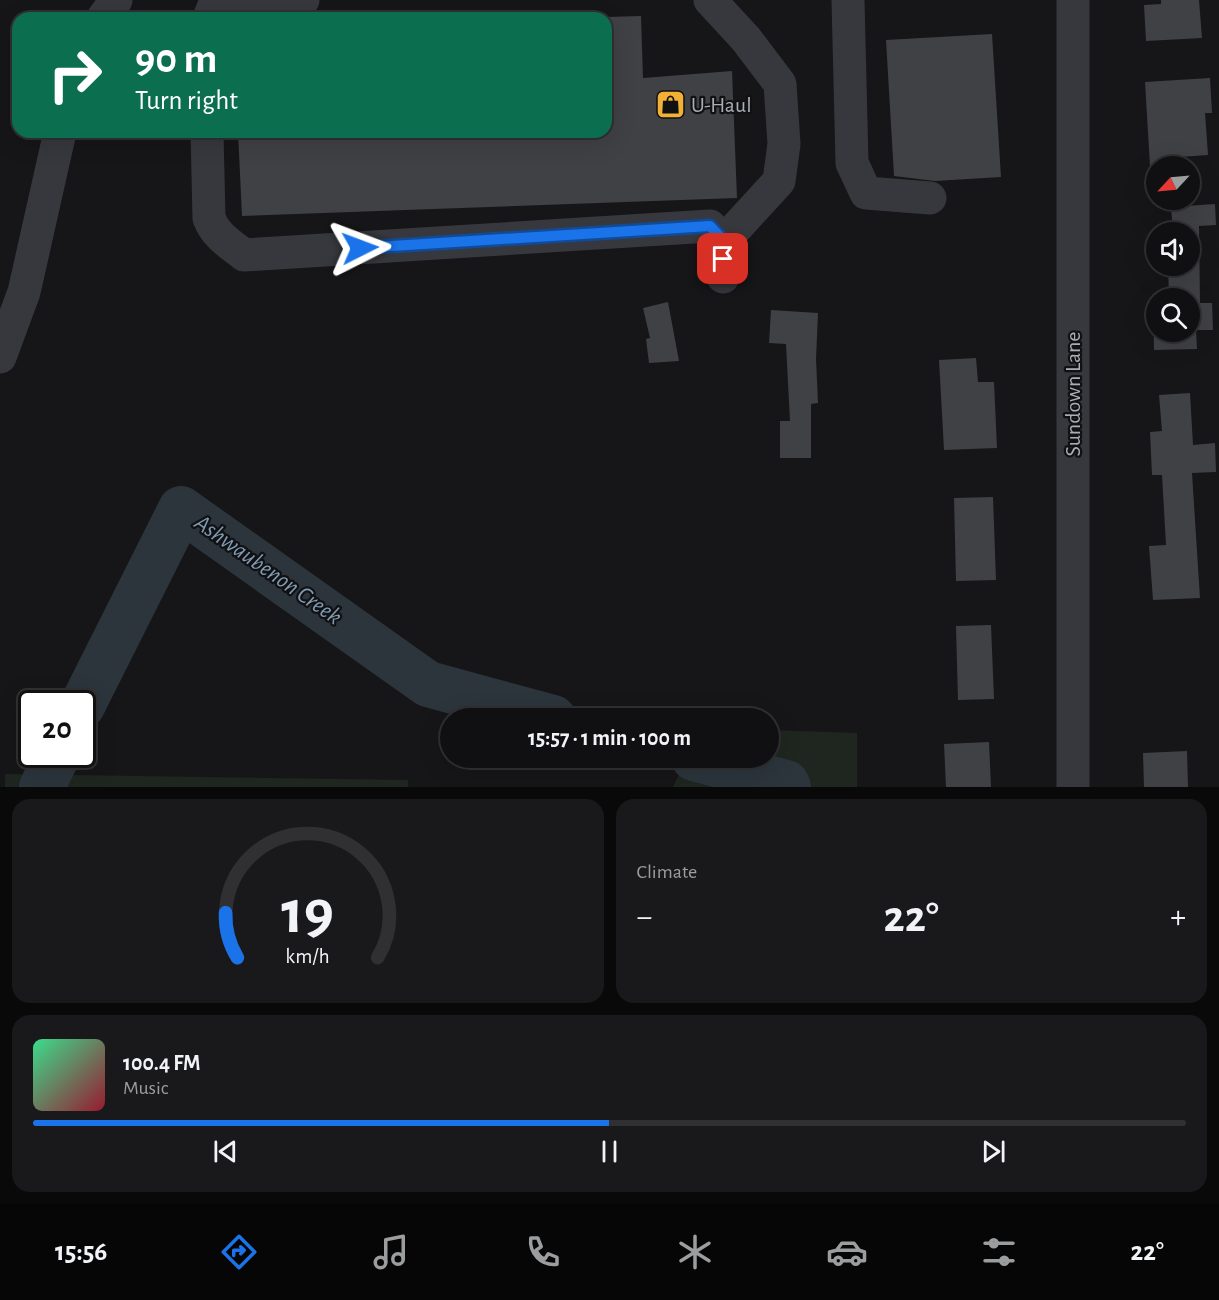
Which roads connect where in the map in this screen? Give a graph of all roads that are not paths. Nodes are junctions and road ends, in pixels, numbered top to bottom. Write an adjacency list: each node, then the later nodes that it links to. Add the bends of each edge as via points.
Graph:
1 (303, 0): 5 (street, via 234,4 213,8)
2 (710, 0): 9 (street, via 780,84 784,144 779,181)
3 (848, 0): 8 (street, via 852,163 866,193)
4 (1073, 0): 12 (street, Sundown Lane)
5 (211, 12)
6 (59, 138): 11 (street, via 24,292)
7 (207, 138): 9 (street, via 209,218 223,239 244,255 710,226)
8 (930, 198)
9 (724, 241): 10 (street)
10 (723, 277)
11 (0, 357)
12 (1073, 787)

